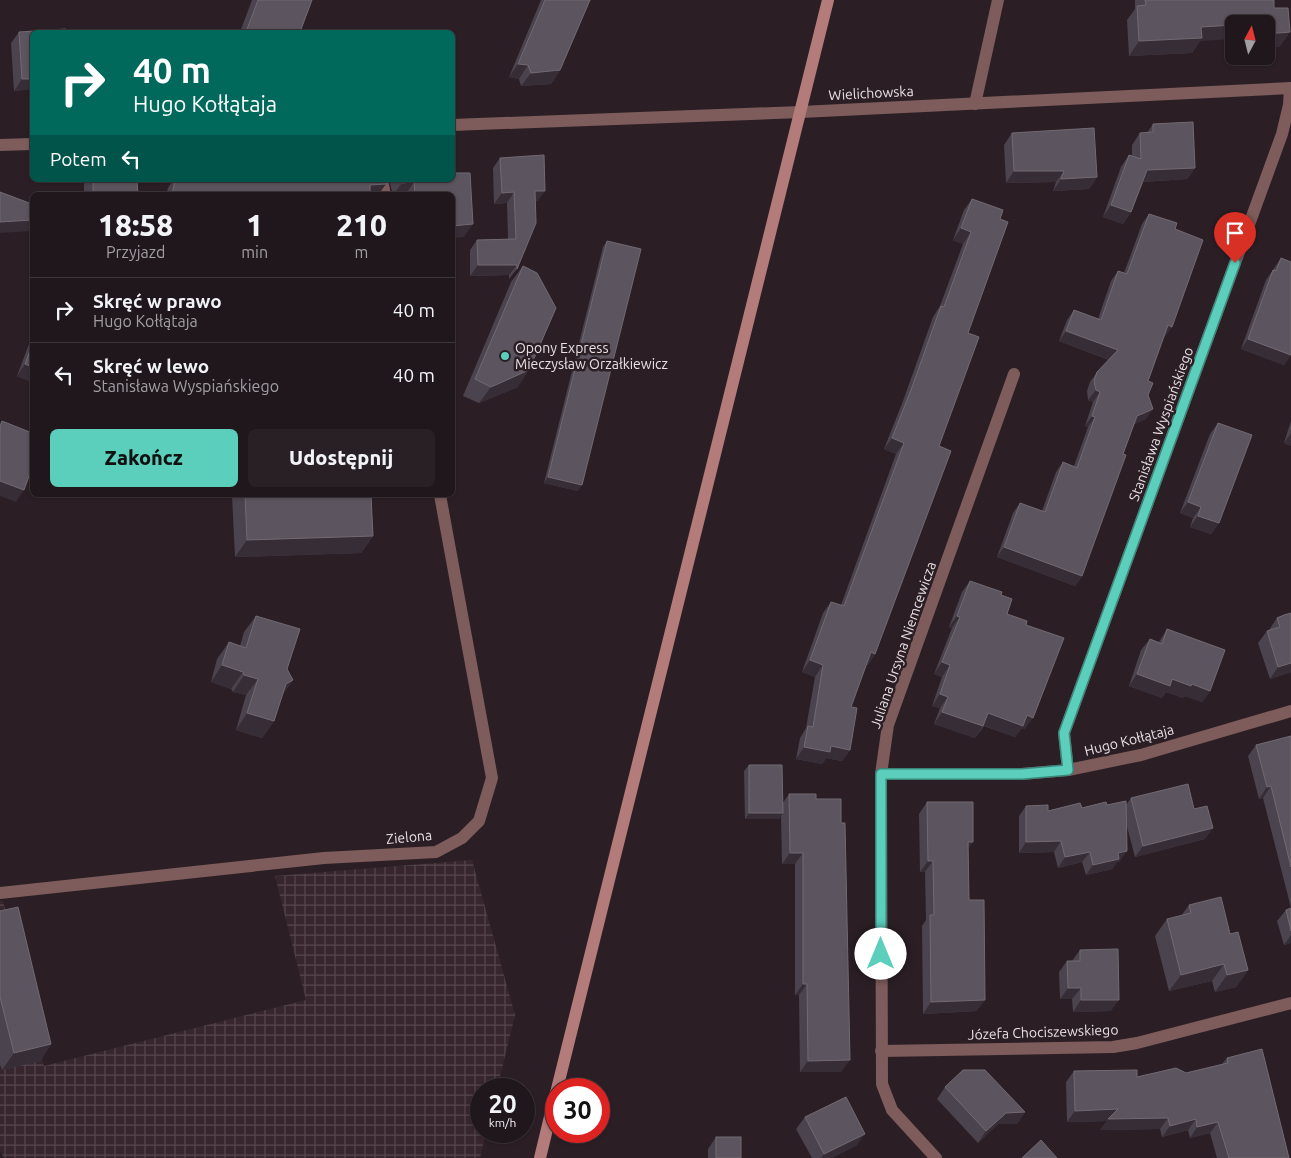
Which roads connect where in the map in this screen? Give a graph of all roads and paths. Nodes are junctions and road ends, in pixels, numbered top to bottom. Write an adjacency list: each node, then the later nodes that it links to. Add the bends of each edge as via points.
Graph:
1 (828, 0): 5 (main road)
2 (998, 0): 4 (street)
3 (1290, 88): 4 (street, Wielichowska); 12 (street, Stanisława Wyspiańskiego, via 1282,134 1064,733)
4 (975, 104): 5 (street, Wielichowska)
5 (801, 112): 6 (street, Wielichowska); 17 (main road)
6 (455, 125)
7 (30, 144): 8 (street)
8 (0, 145)
9 (1014, 374): 13 (street, Juliana Ursyna Niemcewicza, via 888,725)
10 (440, 497): 14 (street, Zielona, via 492,778 479,821 462,838 436,852 324,858)
11 (1291, 711): 12 (street, Hugo Kołłątaja, via 1141,755)
12 (1068, 770): 13 (street, Hugo Kołłątaja, via 1022,774)
13 (881, 774): 16 (street, Juliana Ursyna Niemcewicza)
14 (0, 893)
15 (1291, 1003): 16 (street, Józefa Chociszewskiego, via 1113,1047)
16 (881, 1051): 20 (street, Juliana Ursyna Niemcewicza, via 882,1084 892,1110)
17 (560, 1078)
18 (545, 1138): 19 (main road)
19 (540, 1158)
20 (936, 1158)

